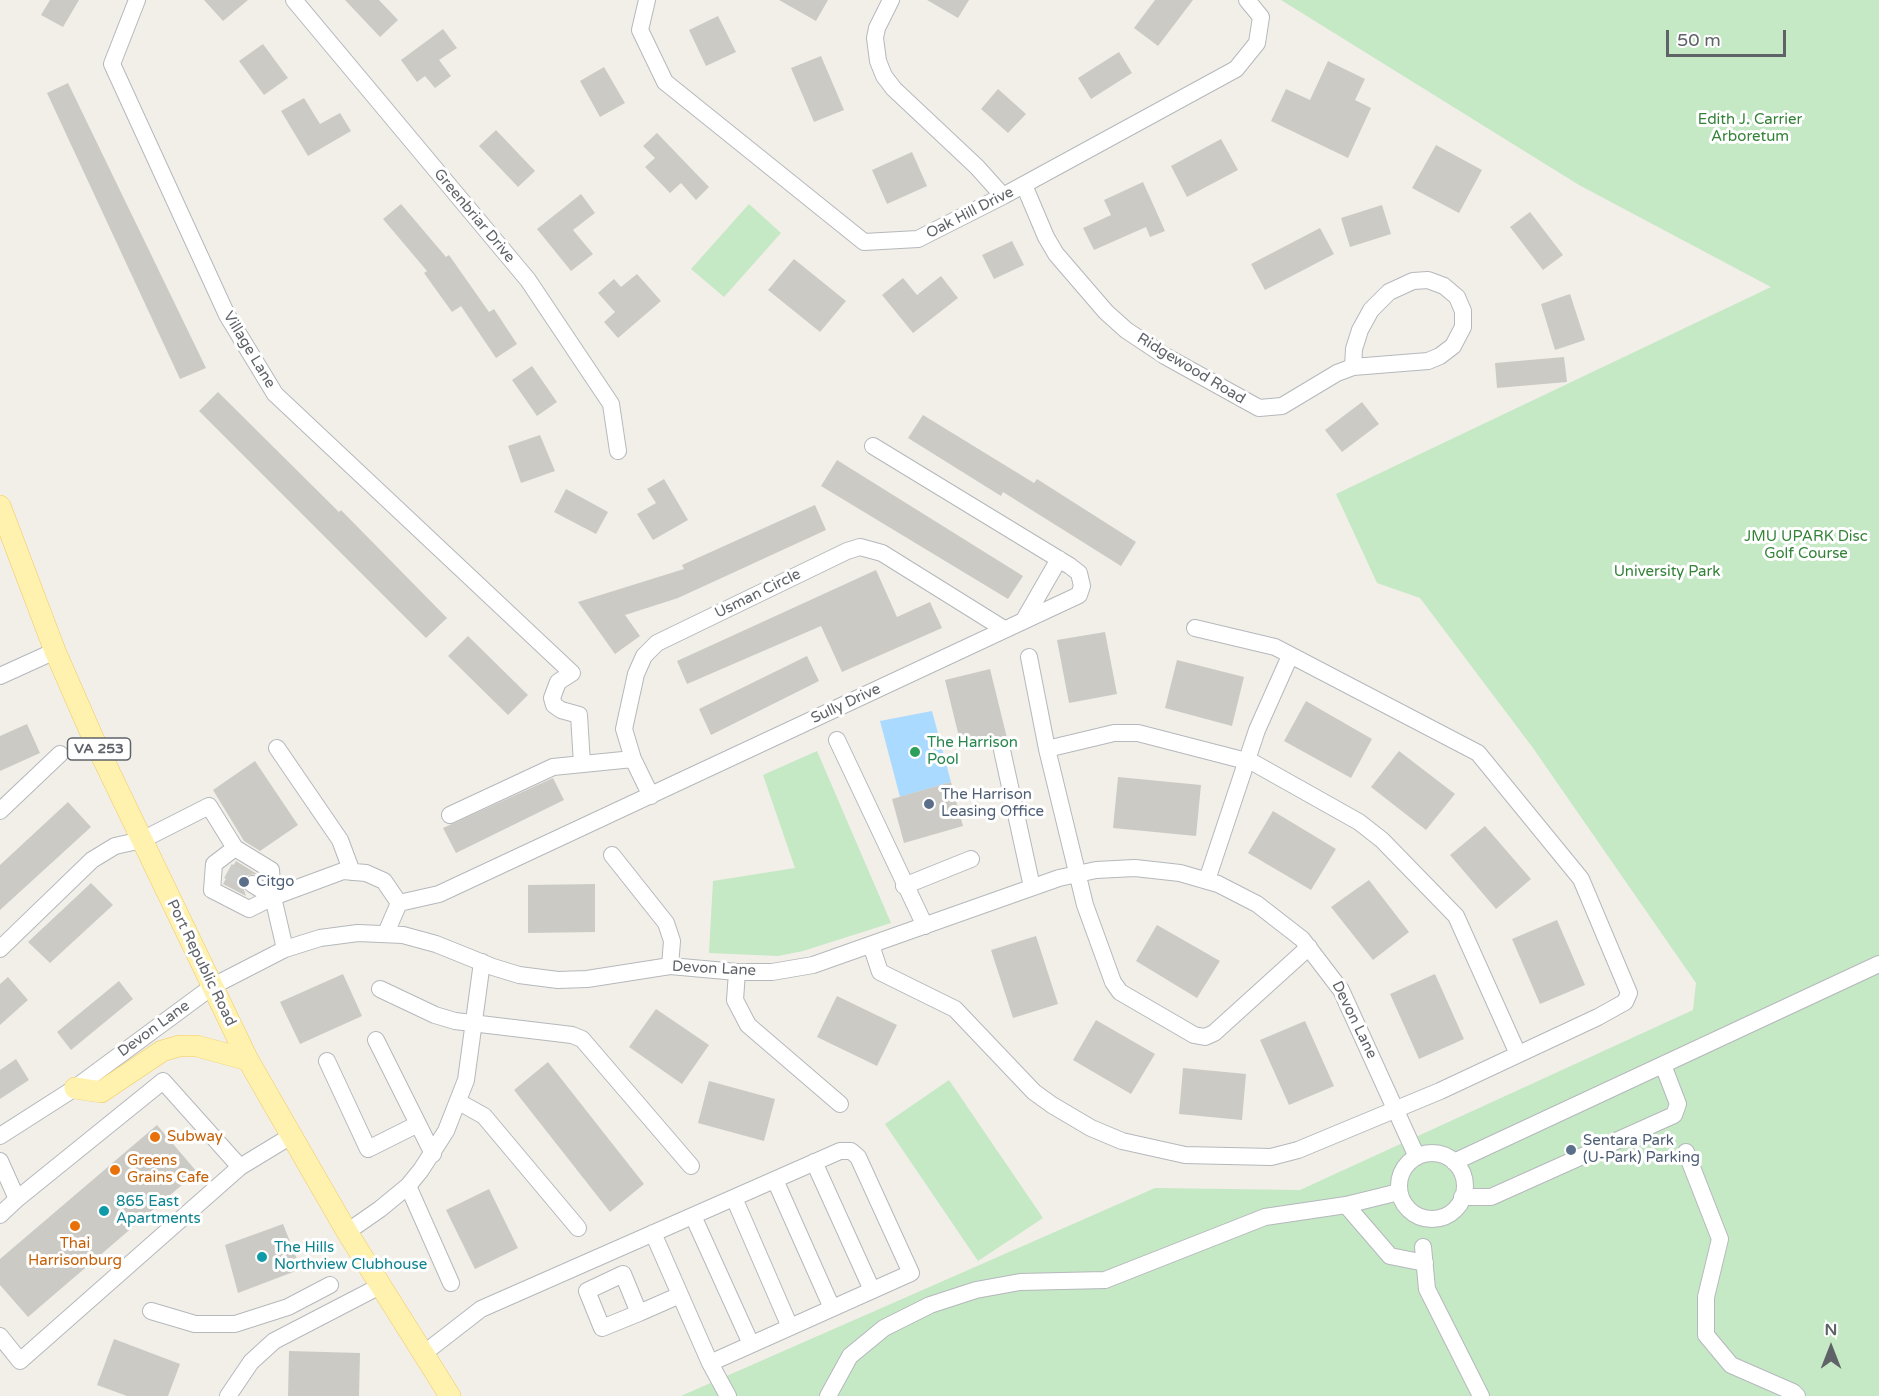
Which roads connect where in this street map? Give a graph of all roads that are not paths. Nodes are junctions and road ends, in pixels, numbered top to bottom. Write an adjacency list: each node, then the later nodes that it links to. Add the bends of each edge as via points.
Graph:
1 (137, 0): 27 (street, Village Lane, via 112,64 227,315 275,394 572,673 558,682 552,698 561,710 579,715)
2 (294, 0): 10 (street, Greenbriar Drive, via 528,280 611,404)
3 (647, 0): 7 (street, Oak Hill Drive, via 640,30 664,82 864,242 918,239)
4 (891, 0): 7 (street, via 875,38 884,76)
5 (1247, 0): 6 (street, Oak Hill Drive, via 1261,17 1257,43 1236,69)
6 (1024, 185): 7 (street, Oak Hill Drive); 8 (street, Ridgewood Road, via 1056,254 1107,312 1148,345 1233,395 1259,408 1275,408)
7 (1003, 196)
8 (1353, 368): 8 (street, Ridgewood Road, via 1360,330 1371,310 1389,292 1413,281 1428,280 1457,297 1463,311 1463,327 1445,353 1428,361)
9 (873, 446): 12 (street, Sully Drive)
10 (618, 451)
11 (0, 506): 16 (main road, Port Republic Road / VA 253)
12 (1059, 559): 13 (street); 13 (street, Sully Drive, via 1079,573 1079,595)
13 (1024, 620): 15 (street, Sully Drive)
14 (1195, 628): 18 (street, via 1263,643)
15 (1004, 629): 25 (street, Usman Circle, via 882,553 860,547 847,551 650,649 636,674 624,729); 28 (street, Sully Drive)
16 (55, 651): 19 (street); 31 (main road, Port Republic Road / VA 253)
17 (1029, 657): 22 (street)
18 (1290, 657): 26 (street); 57 (street, via 1478,753 1581,879 1629,993 1622,1005)
19 (0, 675)
20 (837, 740): 39 (street)
21 (277, 748): 35 (street, via 340,840)
22 (1047, 749): 26 (street, via 1131,732); 36 (street)
23 (1002, 750): 40 (street)
24 (60, 754): 29 (street)
25 (633, 759): 27 (street); 28 (street, Usman Circle)
26 (1246, 760): 37 (street); 57 (street, via 1280,775 1370,829 1454,912)
27 (582, 764): 30 (street, via 553,767)
28 (651, 796): 42 (street, Sully Drive, via 440,894)
29 (0, 811)
30 (450, 814)
31 (142, 840): 32 (street, via 208,806); 47 (street, via 122,843 100,854); 53 (main road, Port Republic Road / VA 253)
32 (235, 848): 41 (street, via 271,870); 41 (street, via 212,890 249,909)
33 (612, 855): 51 (street, via 666,923 672,941)
34 (971, 859): 39 (street)
35 (352, 872): 41 (street, via 343,871); 42 (street, via 384,881)
36 (1078, 874): 37 (street, Devon Lane, via 1141,868); 40 (street, Devon Lane); 46 (street, via 1085,905 1117,989 1194,1035 1214,1033)
37 (1208, 880): 46 (street, Devon Lane, via 1257,904)
38 (252, 884): 41 (street)
39 (904, 886): 43 (street)
40 (1032, 887): 43 (street, Devon Lane)
41 (273, 897): 48 (street)
42 (399, 903): 44 (street)
43 (925, 926): 45 (street, Devon Lane)
44 (386, 933): 48 (street, Devon Lane, via 342,934); 49 (street, Devon Lane, via 436,944)
45 (871, 945): 52 (street, Devon Lane, via 798,969); 64 (street, via 880,972 956,1009 1034,1092 1071,1118 1128,1143 1185,1155 1270,1156 1308,1146)
46 (1309, 947): 64 (street, Devon Lane, via 1341,990)
47 (0, 949)
48 (285, 949): 53 (street, Devon Lane)
49 (482, 962): 51 (street, Devon Lane, via 519,975 558,980 586,980); 55 (street)
50 (1879, 964): 60 (street)
51 (670, 966): 52 (street, Devon Lane)
52 (737, 972): 63 (street, via 735,1000 748,1025)
53 (213, 986): 58 (main road, Port Republic Road / VA 253); 61 (street, Devon Lane)
54 (380, 989): 55 (street, via 435,1015)
55 (474, 1024): 62 (street); 74 (street, via 582,1039)
56 (376, 1040): 65 (street)
57 (1518, 1054): 64 (street)
58 (249, 1060): 61 (main road, via 197,1046 179,1046 162,1051 101,1092); 67 (main road, Port Republic Road / VA 253)
59 (327, 1060): 65 (street, via 368,1149)
60 (1663, 1065): 73 (street); 79 (street, via 1678,1104 1674,1114 1491,1197)
61 (75, 1088): 66 (street, Devon Lane)
62 (459, 1102): 69 (street); 85 (street, via 484,1116)
63 (840, 1104)
64 (1396, 1108): 70 (street, Devon Lane)
65 (418, 1124): 69 (street)
66 (0, 1136)
67 (291, 1136): 75 (street); 86 (main road, Port Republic Road / VA 253)
68 (1686, 1152): 110 (street, via 1720,1239 1706,1297 1706,1335 1731,1365)
69 (433, 1154): 77 (street)
70 (1417, 1156): 73 (street, via 1440,1154); 78 (street, via 1404,1168)
71 (0, 1161): 81 (street)
72 (814, 1162): 76 (street); 93 (street); 93 (street, via 840,1151 851,1151 868,1174 911,1273)
73 (1454, 1162): 79 (street, via 1463,1176)
74 (691, 1166)
75 (240, 1167): 81 (street, via 163,1081); 100 (street, via 20,1361)
76 (775, 1179): 80 (street); 95 (street)
77 (408, 1186): 86 (street); 90 (street)
78 (1399, 1192): 79 (street, via 1414,1214 1432,1219 1449,1214); 82 (street)
79 (1462, 1197)
80 (734, 1198): 84 (street); 99 (street)
81 (17, 1199): 83 (street)
82 (1346, 1205): 108 (street, via 1266,1217 1105,1280 1020,1282 976,1290 930,1305 884,1328 850,1356); 109 (street, via 1390,1256 1424,1255 1427,1289)
83 (0, 1215)
84 (693, 1216): 87 (street); 102 (street)
85 (578, 1228)
86 (347, 1232): 92 (main road, Port Republic Road / VA 253)
87 (653, 1233): 88 (street); 94 (street)
88 (614, 1250): 89 (street); 103 (street, via 481,1309)
89 (623, 1274): 97 (street); 97 (street, via 587,1291 602,1328)
90 (451, 1283)
91 (330, 1285): 98 (street)
92 (380, 1286): 101 (street); 103 (main road, Port Republic Road / VA 253)
93 (872, 1290): 95 (street)
94 (680, 1295): 97 (street); 104 (street)
95 (832, 1308): 99 (street)
96 (151, 1311): 98 (street, via 208,1326)
97 (639, 1313)
98 (258, 1318): 101 (street)
99 (790, 1327): 102 (street)
100 (0, 1336)
101 (274, 1341): 105 (street, via 246,1369)
102 (751, 1344): 104 (street)
103 (423, 1354): 106 (main road, Port Republic Road / VA 253)
104 (710, 1363): 107 (street)
105 (228, 1396)
106 (450, 1396)
107 (728, 1396)
108 (828, 1396)
109 (1481, 1396)
110 (1797, 1396)

